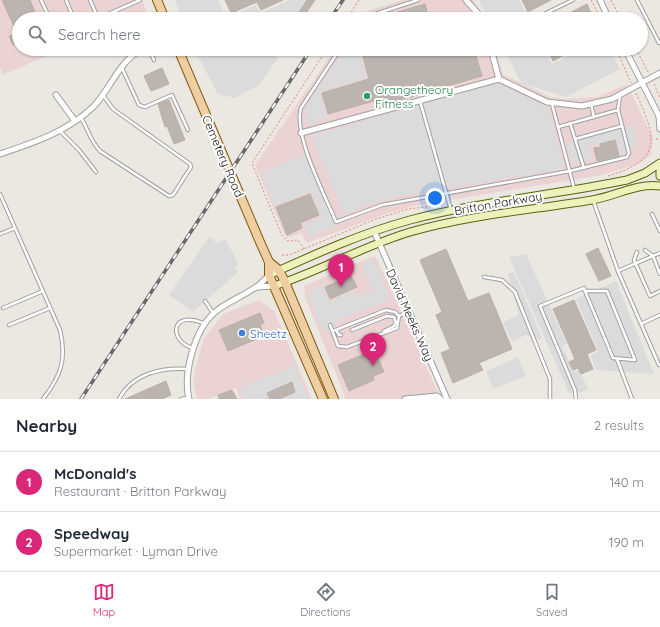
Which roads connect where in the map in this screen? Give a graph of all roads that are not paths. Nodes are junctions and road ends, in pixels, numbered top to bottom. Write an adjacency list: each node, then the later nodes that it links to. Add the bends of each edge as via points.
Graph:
1 (41, 0): 11 (lane)
2 (66, 0): 12 (lane)
3 (90, 0): 13 (lane)
4 (140, 0): 14 (lane)
5 (157, 0): 15 (main road)
6 (418, 0): 16 (lane)
7 (466, 0): 17 (street)
8 (573, 0): 18 (lane)
9 (600, 0): 19 (street)
10 (637, 0): 20 (lane)
11 (47, 12)
12 (71, 12)
13 (94, 12)
14 (113, 12)
15 (162, 12)
16 (381, 12)
17 (477, 12)
18 (548, 12)
19 (606, 12)
20 (643, 12)
21 (648, 21): 22 (lane)
22 (660, 42)
23 (132, 56): 30 (street)
24 (152, 56): 29 (lane)
25 (181, 56): 75 (main road, Cemetery Road)
26 (335, 56): 51 (lane, via 301,108)
27 (493, 56): 32 (street)
28 (629, 56): 33 (street)
29 (154, 60)
30 (122, 68): 35 (street); 49 (lane, via 139,105 145,107 172,95)
31 (660, 73): 33 (street)
32 (498, 79): 37 (street); 38 (street)
33 (642, 82): 36 (street); 42 (street)
34 (56, 94): 44 (street)
35 (103, 95): 43 (street); 43 (lane, via 113,109 190,164 191,167 173,195 169,196 100,151 93,144)
36 (620, 95): 39 (street); 40 (lane)
37 (420, 101): 51 (street); 61 (lane)
38 (552, 103): 39 (street, via 582,106); 47 (lane)
39 (590, 104): 41 (lane)
40 (618, 110): 41 (lane); 46 (lane)
41 (594, 117): 45 (lane)
42 (660, 117): 48 (street)
43 (80, 118): 44 (street)
44 (75, 121): 50 (street)
45 (570, 124): 47 (lane); 52 (lane)
46 (622, 126): 52 (lane); 55 (lane, via 630,153 628,157)
47 (558, 127): 56 (lane)
48 (660, 129)
49 (188, 130)
50 (60, 131): 53 (street); 57 (lane)
51 (301, 133): 61 (lane, via 336,222 382,205)
52 (575, 139): 55 (lane)
53 (0, 154)
54 (660, 163): 58 (main road); 60 (main road, Britton Parkway, via 628,180)
55 (584, 168): 56 (lane)
56 (570, 171): 60 (lane); 61 (lane)
57 (96, 172)
58 (660, 176)
59 (660, 186): 63 (main road, Britton Parkway, via 639,185)
60 (575, 189): 64 (main road, Britton Parkway)
61 (447, 193): 64 (lane)
62 (0, 194): 66 (lane)
63 (593, 200): 70 (main road, Britton Parkway, via 437,225); 78 (lane)
64 (451, 207): 67 (main road, Britton Parkway)
65 (652, 214): 68 (lane)
66 (15, 228): 69 (lane); 85 (lane)
67 (374, 231): 70 (street, David Meeks Way); 77 (main road, Britton Parkway)
68 (660, 231)
69 (0, 234)
70 (378, 242): 82 (main road, Britton Parkway); 91 (street, David Meeks Way)
71 (646, 250): 74 (lane)
72 (637, 252): 76 (lane, via 634,257)
73 (660, 253): 74 (lane)
74 (653, 256): 76 (lane); 79 (lane)
75 (269, 262): 77 (main road, Cemetery Road); 80 (main road, Cemetery Road)
76 (636, 264): 78 (lane); 87 (lane, via 650,296)
77 (279, 270): 80 (main road, Britton Parkway); 82 (main road, Cemetery Road)
78 (618, 271): 96 (lane)
79 (660, 274)
80 (269, 275): 83 (main road, Cemetery Road); 84 (street)
81 (484, 277): 116 (lane, via 502,280 515,292 550,380)
82 (285, 282): 83 (main road, Britton Parkway); 112 (main road, Cemetery Road)
83 (274, 286): 84 (street); 111 (main road, Cemetery Road)
84 (257, 287): 92 (street)
85 (43, 291): 89 (lane); 90 (lane)
86 (585, 291): 104 (lane, via 613,358); 104 (lane, via 606,291 635,360); 117 (lane, via 584,288 540,306 575,390)
87 (660, 291)
88 (205, 301): 92 (lane)
89 (3, 308)
90 (50, 308): 97 (lane); 108 (lane, via 64,346 62,364 57,377)
91 (409, 311): 94 (lane); 115 (street, David Meeks Way)
92 (213, 314): 95 (street)
93 (660, 315): 96 (lane)
94 (398, 316): 99 (lane, via 395,312 386,310); 101 (lane, via 397,328)
95 (205, 324): 103 (street); 103 (lane, via 187,319 177,325 176,332 183,345)
96 (641, 324): 105 (lane)
97 (9, 325)
98 (330, 325): 99 (lane)
99 (334, 330): 101 (lane, via 338,346 342,347); 102 (lane)
100 (352, 330): 101 (lane, via 387,316 394,318 394,326)
101 (383, 333)
102 (341, 335)
103 (193, 348): 106 (street)
104 (618, 358): 118 (lane)
105 (659, 365)
106 (188, 369): 107 (street); 109 (lane, via 161,370 134,380)
107 (189, 398): 110 (lane)
108 (43, 399)
109 (119, 399)
110 (181, 399)
111 (323, 399)
112 (334, 399)
113 (405, 399): 114 (street, via 437,396)
114 (441, 399)
115 (447, 399)
116 (550, 399)
117 (576, 399)
118 (632, 399)

